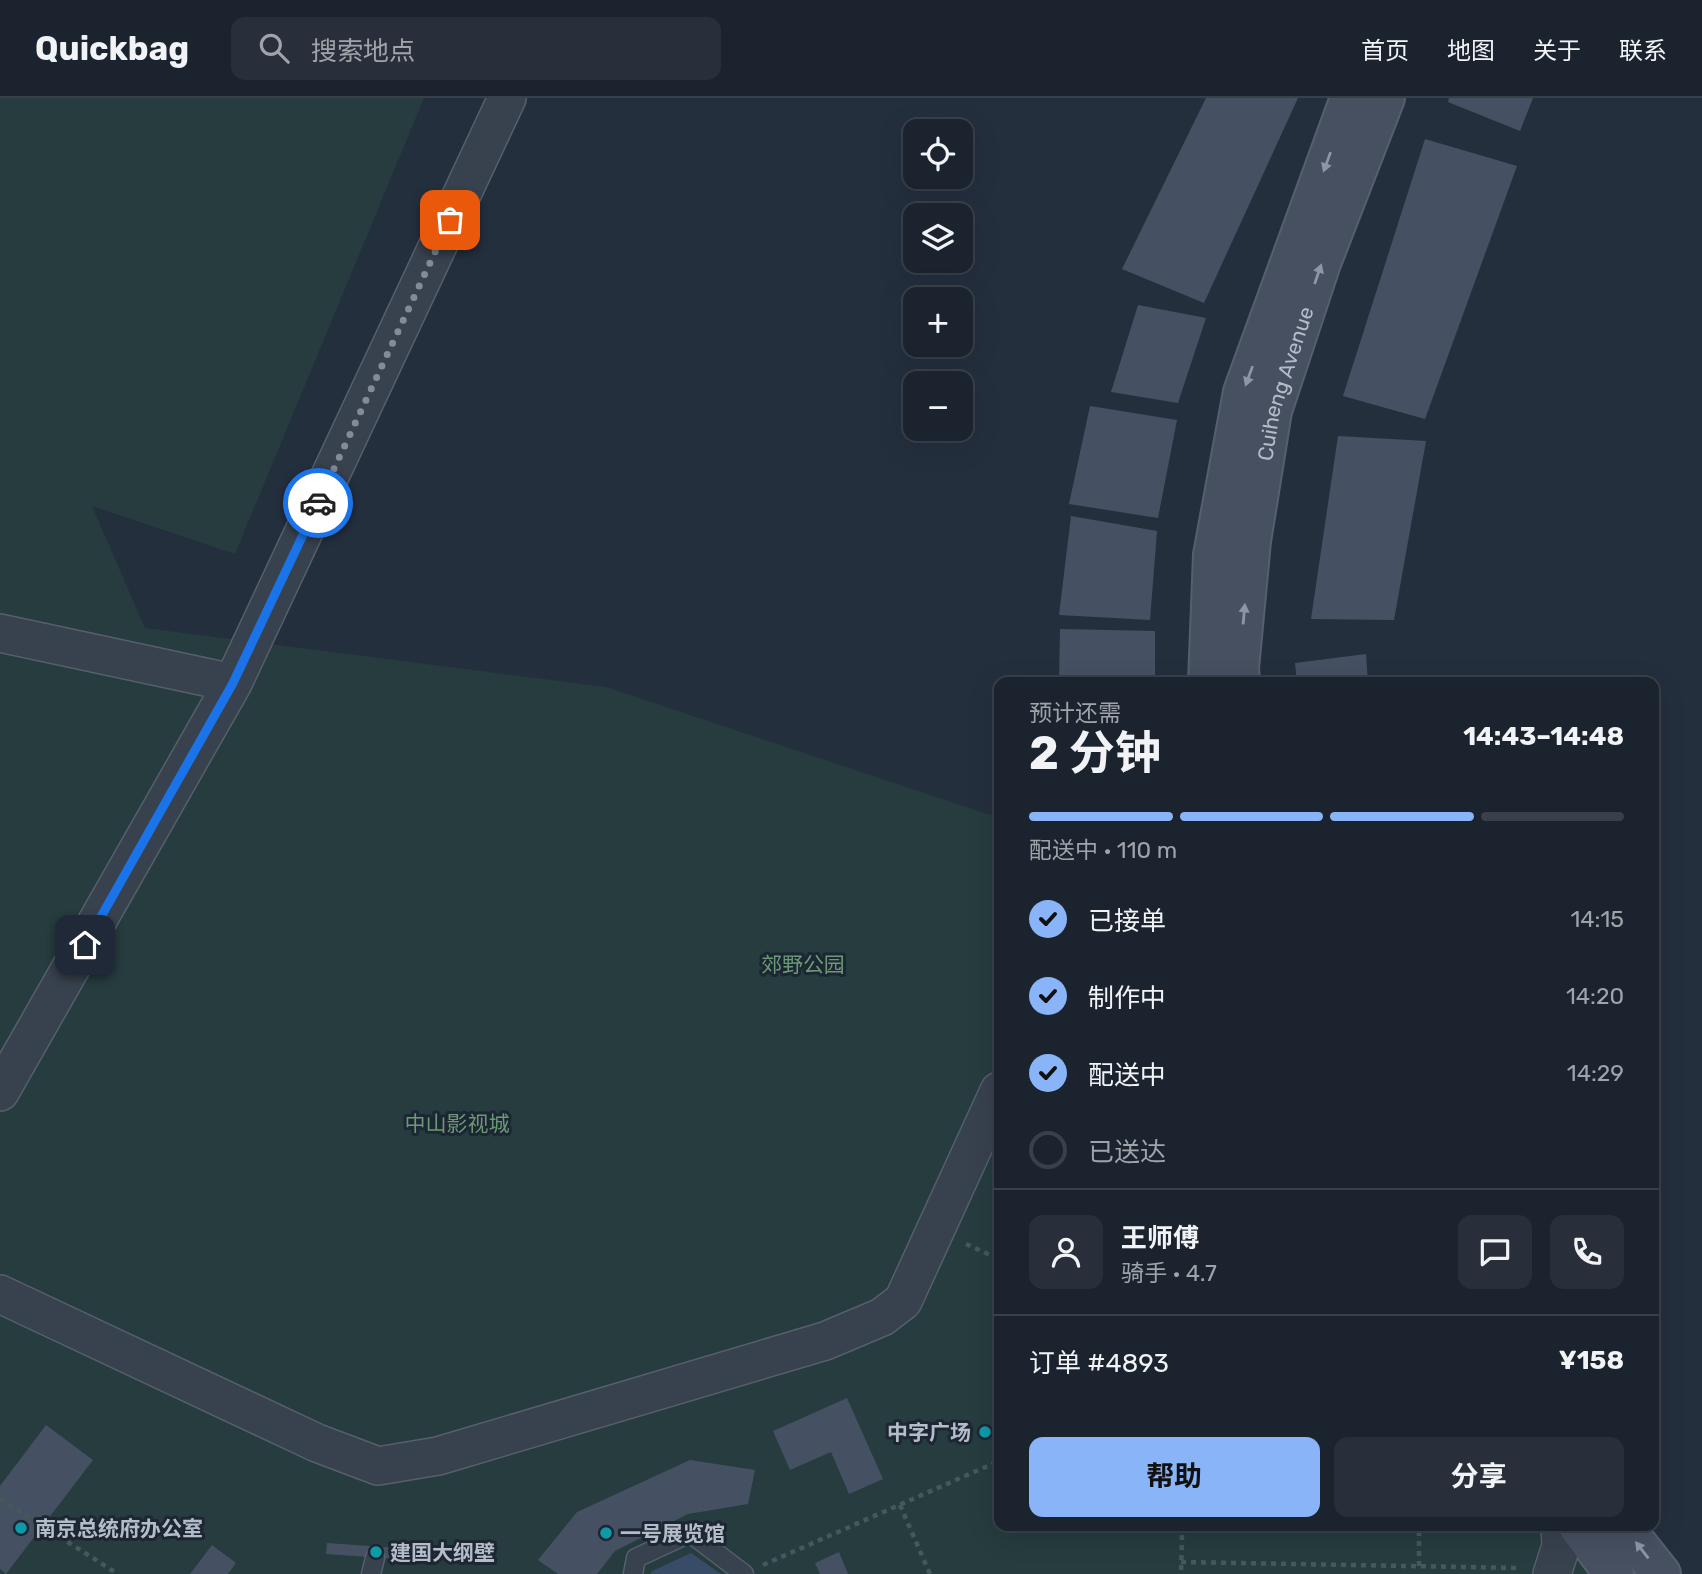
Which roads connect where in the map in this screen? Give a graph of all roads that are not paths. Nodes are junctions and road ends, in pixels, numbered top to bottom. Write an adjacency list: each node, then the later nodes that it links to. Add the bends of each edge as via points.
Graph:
1 (507, 98): 7 (street)
2 (1350, 98): 5 (main road, Cuiheng Avenue, one-way to 5, via 1243,392 1213,555)
3 (1385, 98): 6 (main road, Cuiheng Avenue, one-way to 3, via 1251,541 1272,411 1321,263)
4 (0, 633): 7 (street)
5 (1208, 677)
6 (1240, 677)
7 (233, 683): 8 (street)
8 (6, 1067)
9 (994, 1102): 10 (street, via 903,1301 882,1317 825,1341 438,1457 378,1465 329,1447)
10 (0, 1294)
11 (1560, 1531): 14 (street, via 1561,1546)
12 (1582, 1531): 17 (main road)
13 (1627, 1531): 18 (main road, one-way to 13)
14 (1538, 1571)
15 (633, 1574): 16 (lane, via 636,1558 690,1533)
16 (744, 1574)
17 (1614, 1574)
18 (1661, 1574)

